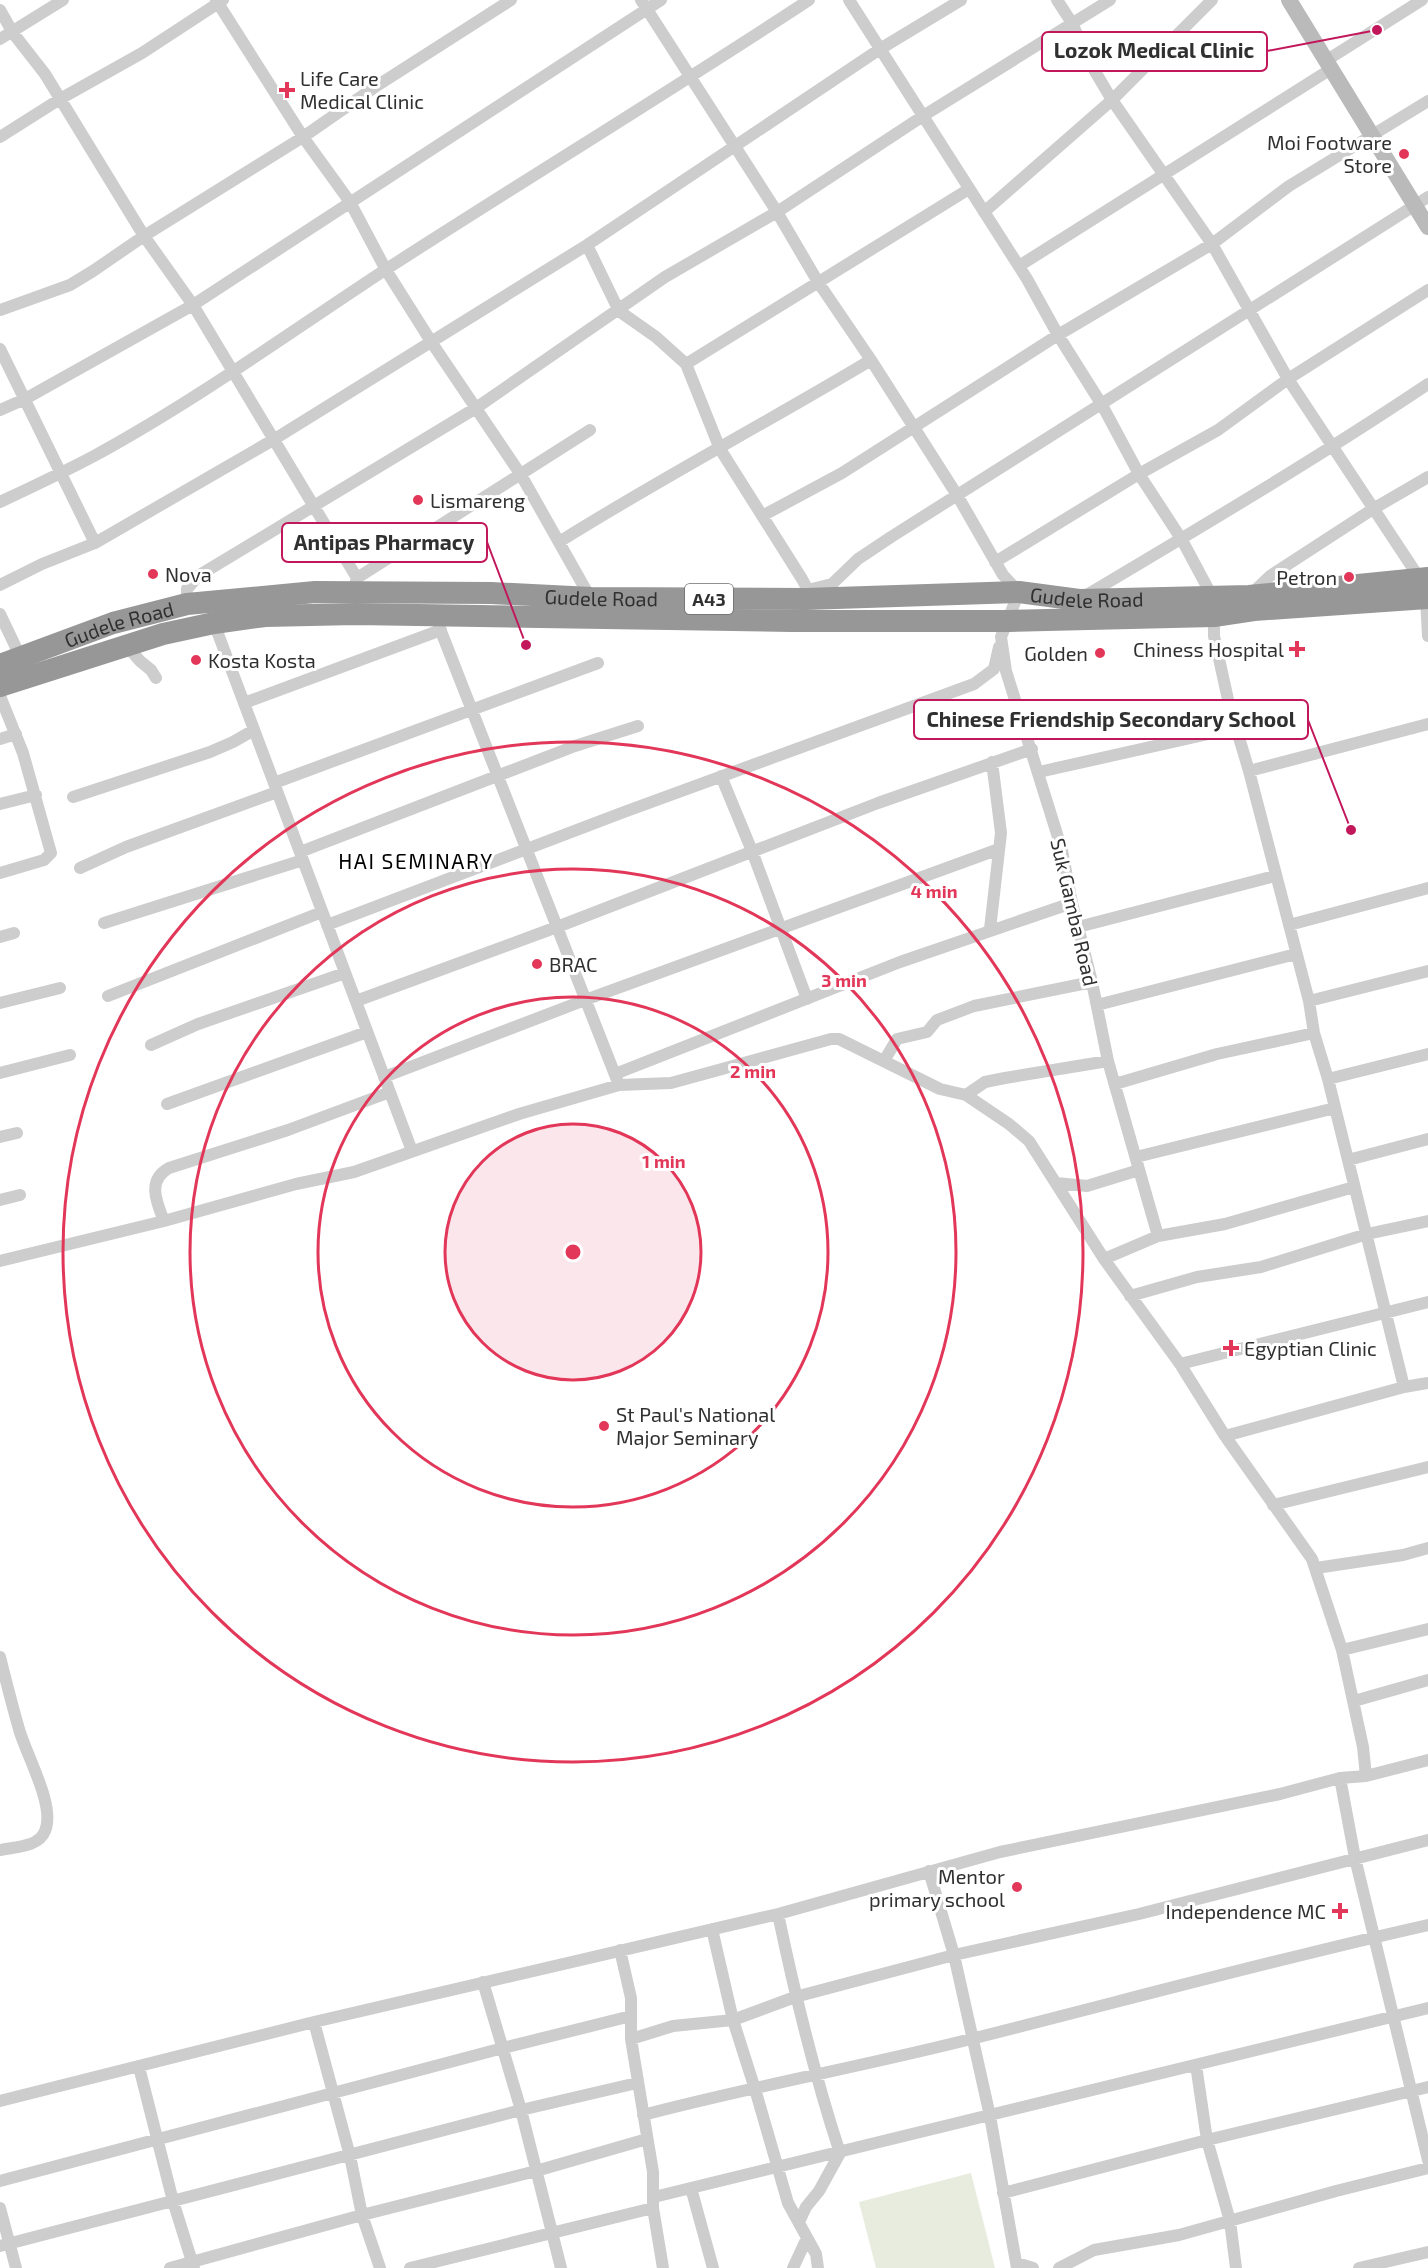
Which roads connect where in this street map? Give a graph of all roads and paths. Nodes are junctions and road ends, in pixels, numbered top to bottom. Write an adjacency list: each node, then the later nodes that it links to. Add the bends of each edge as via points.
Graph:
1 (63, 0): 16 (street)
2 (511, 0): 27 (street)
3 (661, 0): 13 (street)
4 (809, 0): 20 (street)
5 (849, 0): 18 (street)
6 (961, 0): 18 (street)
7 (1057, 0): 15 (street)
8 (1110, 0): 15 (street)
9 (1212, 0): 22 (street)
10 (1289, 0): 19 (main road)
11 (1422, 0): 19 (street)
12 (219, 1): 21 (street, via 142,53); 27 (street)
13 (644, 4): 20 (street); 32 (street)
14 (0, 10): 16 (street)
15 (1072, 23): 22 (street); 24 (street)
16 (14, 33): 17 (street); 21 (street)
17 (0, 39)
18 (880, 49): 24 (street); 28 (street)
19 (1329, 65): 25 (main road); 29 (street)
20 (691, 78): 28 (street); 40 (street)
21 (60, 99): 26 (street); 36 (street)
22 (1112, 100): 29 (street); 34 (street)
23 (1428, 101): 25 (street)
24 (923, 116): 30 (street); 33 (street)
25 (1371, 135): 31 (main road); 38 (street, via 1289,186)
26 (0, 137)
27 (303, 137): 32 (street); 36 (street)
28 (734, 145): 33 (street); 37 (street)
29 (1164, 172): 38 (street); 39 (street)
30 (969, 189): 34 (street); 41 (street)
31 (1421, 201): 35 (main road); 44 (street)
32 (350, 202): 40 (street); 43 (street)
33 (777, 212): 41 (street); 46 (street, via 665,277)
34 (984, 212): 39 (street)
35 (1428, 227)
36 (144, 236): 43 (street); 45 (street, via 70,285)
37 (587, 244): 46 (street); 48 (street)
38 (1212, 244): 44 (street); 47 (street)
39 (1018, 266): 47 (street)
40 (386, 270): 48 (street); 52 (street)
41 (818, 282): 50 (street); 51 (street)
42 (1428, 290): 53 (street)
43 (193, 305): 52 (street); 55 (street)
44 (1249, 309): 53 (street); 56 (street)
45 (0, 310)
46 (619, 311): 51 (street); 57 (street)
47 (1058, 336): 56 (street); 59 (street)
48 (432, 343): 57 (street); 61 (street)
49 (0, 349): 55 (street)
50 (871, 360): 59 (street); 63 (street)
51 (686, 364): 63 (street)
52 (232, 371): 61 (street); 64 (street)
53 (1288, 380): 62 (street); 65 (street, via 1218,430)
54 (1428, 384): 62 (street)
55 (25, 399): 58 (street); 64 (street)
56 (1102, 405): 65 (street); 68 (street)
57 (476, 408): 66 (street); 70 (street)
58 (0, 410)
59 (915, 428): 68 (street); 72 (street)
60 (590, 430): 66 (street)
61 (273, 440): 70 (street); 75 (street)
62 (1334, 447): 71 (street); 73 (street)
63 (720, 449): 72 (street); 74 (street)
64 (60, 473): 69 (street); 75 (street)
65 (1139, 474): 73 (street); 76 (street)
66 (521, 475): 74 (street); 78 (street)
67 (1428, 477): 71 (street)
68 (957, 495): 76 (street); 81 (street, via 858,559 832,584)
69 (0, 502)
70 (314, 506): 78 (street); 84 (street, via 192,581 187,589)
71 (1374, 508): 79 (street); 82 (street, via 1270,576)
72 (762, 516): 81 (street)
73 (1182, 540): 83 (street); 85 (street)
74 (559, 542): 86 (street)
75 (95, 543): 77 (street)
76 (995, 562): 80 (street, via 1007,582)
77 (0, 585)
78 (355, 585): 84 (highway, Gudele Road / A43); 86 (highway, Gudele Road / A43, via 491,594)
79 (1425, 588): 82 (highway, Gudele Road / A43); 85 (highway, Gudele Road / A43, via 1254,610); 91 (street)
80 (1019, 592): 81 (highway, Gudele Road / A43); 83 (highway, Gudele Road / A43); 90 (street, Suk Gamba Road)
81 (807, 595): 86 (highway, Gudele Road / A43)
82 (1249, 596): 85 (highway, Gudele Road / A43)
83 (1079, 600): 85 (highway, Gudele Road / A43)
84 (188, 604): 93 (highway, Gudele Road / A43, via 113,623)
85 (1214, 607): 90 (highway, Gudele Road / A43); 103 (street, via 1214,636)
86 (595, 608): 89 (highway, Gudele Road / A43); 90 (highway, Gudele Road / A43)
87 (0, 614): 93 (street)
88 (214, 623): 89 (highway, Gudele Road / A43, via 314,614); 92 (highway, Gudele Road / A43); 99 (street)
89 (438, 623): 99 (street); 100 (street)
90 (1005, 629): 107 (street, Suk Gamba Road, via 1006,671); 112 (street, via 994,669 974,684)
91 (1428, 636)
92 (126, 645): 93 (highway, Gudele Road / A43); 96 (street)
93 (36, 660): 95 (highway, Gudele Road / A43); 97 (highway, Gudele Road / A43)
94 (598, 663): 100 (street)
95 (0, 665)
96 (156, 678)
97 (0, 686)
98 (0, 696): 105 (street)
99 (244, 703): 104 (street)
100 (472, 710): 111 (street); 113 (street)
101 (1428, 724): 109 (street)
102 (639, 726): 111 (street)
103 (1235, 728): 109 (street); 110 (street)
104 (254, 730): 113 (street); 115 (street, via 210,752)
105 (15, 734): 106 (street); 114 (street)
106 (0, 739)
107 (1032, 749): 108 (street); 110 (street, Suk Gamba Road)
108 (992, 762): 118 (street, via 1002,833); 119 (street)
109 (1249, 771): 123 (street)
110 (1039, 772): 125 (street, Suk Gamba Road, via 1062,850)
111 (498, 776): 117 (street); 120 (street)
112 (721, 776): 117 (street); 119 (street)
113 (276, 787): 120 (street); 121 (street)
114 (36, 795): 116 (street); 122 (street, via 50,855)
115 (73, 797)
116 (0, 804)
117 (527, 849): 128 (street); 130 (street)
118 (999, 849): 132 (street); 133 (street)
119 (752, 851): 130 (street); 132 (street)
120 (301, 856): 126 (street); 127 (street)
121 (80, 868)
122 (0, 873)
123 (1275, 876): 129 (street); 131 (street)
124 (1428, 888): 129 (street)
125 (1072, 903): 131 (street, Suk Gamba Road); 133 (street)
126 (322, 912): 128 (street); 141 (street)
127 (104, 923)
128 (327, 925): 138 (street)
129 (1289, 925): 136 (street)
130 (557, 927): 143 (street); 144 (street)
131 (1078, 927): 139 (street, Suk Gamba Road)
132 (781, 928): 142 (street); 143 (street)
133 (990, 929): 142 (street)
134 (14, 933): 135 (street)
135 (0, 937)
136 (1296, 954): 145 (street); 147 (street)
137 (1428, 971): 145 (street)
138 (345, 973): 144 (street); 150 (street, via 198,1024)
139 (1092, 982): 147 (street, Suk Gamba Road); 153 (street, via 1020,995 937,1020 927,1032 897,1039)
140 (60, 988): 146 (street)
141 (108, 996)
142 (807, 999): 157 (street)
143 (585, 1000): 156 (street); 157 (street)
144 (356, 1001): 148 (street)
145 (1309, 1002): 149 (street)
146 (0, 1003)
147 (1097, 1005): 154 (street, Suk Gamba Road)
148 (368, 1032): 156 (street); 162 (street)
149 (1314, 1033): 158 (street); 159 (street, via 1217,1054)
150 (151, 1045)
151 (1428, 1054): 158 (street)
152 (70, 1056): 155 (street)
153 (884, 1061): 157 (street, via 835,1038 671,1083); 161 (street, via 940,1089)
154 (1108, 1061): 159 (street, Suk Gamba Road); 161 (street, via 985,1082)
155 (0, 1073)
156 (384, 1077): 160 (street)
157 (617, 1079): 167 (street)
158 (1328, 1079): 163 (street)
159 (1115, 1084): 169 (street, Suk Gamba Road)
160 (390, 1092): 167 (street); 174 (street, via 161,1172 155,1183)
161 (966, 1095): 170 (street, via 1021,1133)
162 (167, 1104)
163 (1335, 1108): 168 (street); 169 (street)
164 (17, 1133): 165 (street)
165 (0, 1137)
166 (1428, 1139): 168 (street)
167 (412, 1151): 174 (street, via 354,1172)
168 (1348, 1160): 171 (street)
169 (1138, 1163): 170 (street, via 1087,1186); 177 (street, Suk Gamba Road)
170 (1056, 1183): 178 (street)
171 (1354, 1187): 176 (street); 177 (street, via 1225,1224)
172 (20, 1195): 173 (street)
173 (0, 1200)
174 (164, 1221): 179 (street)
175 (1428, 1221): 176 (street)
176 (1367, 1234): 180 (street, via 1261,1267 1197,1276); 182 (street)
177 (1158, 1236): 178 (street)
178 (1104, 1259): 180 (street)
179 (0, 1261)
180 (1130, 1296): 183 (street)
181 (1428, 1302): 182 (street)
182 (1385, 1314): 183 (street); 185 (street)
183 (1180, 1364): 186 (street)
184 (1428, 1383): 185 (street)
185 (1404, 1387): 186 (street)
186 (1225, 1436): 188 (street)
187 (1428, 1467): 188 (street)
188 (1274, 1505): 190 (street)
189 (1428, 1548): 190 (street)
190 (1316, 1568): 192 (street)
191 (1428, 1629): 192 (street)
192 (1342, 1650): 195 (street)
193 (0, 1657): 200 (street, via 19,1730 40,1784 48,1823 38,1840)
194 (1428, 1680): 195 (street)
195 (1354, 1701): 197 (street)
196 (1428, 1760): 197 (street)
197 (1366, 1776): 198 (street)
198 (1340, 1778): 201 (street); 202 (street)
199 (1428, 1840): 201 (street)
200 (0, 1850)
201 (1355, 1857): 206 (street); 208 (street, via 1139,1914)
202 (929, 1871): 203 (street); 208 (street)
203 (778, 1914): 205 (street); 210 (street)
204 (1428, 1925): 206 (street)
205 (712, 1929): 207 (street); 214 (street)
206 (1376, 1937): 213 (street); 217 (street)
207 (620, 1950): 209 (street); 212 (street)
208 (954, 1955): 210 (street); 217 (street)
209 (483, 1982): 215 (street); 218 (street)
210 (795, 1996): 214 (street); 221 (street)
211 (1428, 2008): 213 (street)
212 (632, 2016): 216 (street); 218 (street)
213 (1394, 2017): 219 (street); 225 (street)
214 (733, 2020): 216 (street, via 673,2026); 224 (street)
215 (314, 2022): 220 (street); 226 (street)
216 (631, 2038): 222 (street)
217 (972, 2039): 221 (street); 230 (street)
218 (503, 2048): 226 (street); 228 (street)
219 (1196, 2065): 230 (street); 233 (street)
220 (139, 2067): 227 (street); 231 (street)
221 (815, 2073): 224 (street); 234 (street)
222 (637, 2083): 228 (street); 229 (street)
223 (1428, 2087): 225 (street)
224 (755, 2090): 229 (street); 237 (street)
225 (1412, 2091): 233 (street); 236 (street)
226 (333, 2094): 231 (street); 235 (street)
227 (0, 2101)
228 (521, 2110): 235 (street); 239 (street)
229 (643, 2115): 232 (street)
230 (990, 2116): 234 (street); 242 (street)
231 (158, 2138): 240 (street); 243 (street)
232 (647, 2139): 239 (street); 244 (street)
233 (1207, 2140): 242 (street); 247 (street)
234 (840, 2153): 237 (street); 248 (street)
235 (350, 2156): 243 (street); 246 (street)
236 (1428, 2160)
237 (777, 2168): 241 (street); 248 (street, via 788,2203)
238 (1428, 2168): 247 (street)
239 (536, 2172): 246 (street); 249 (street)
240 (0, 2181)
241 (691, 2188): 244 (street); 261 (street)
242 (1003, 2193): 254 (street)
243 (173, 2201): 251 (street); 253 (street)
244 (653, 2203): 249 (street); 260 (street)
245 (0, 2208): 251 (street)
246 (362, 2215): 253 (street); 257 (street)
247 (1230, 2221): 265 (street, via 1179,2235 1094,2250); 266 (street)
248 (799, 2222): 250 (street)
249 (552, 2232): 258 (street); 259 (street)
250 (807, 2238): 262 (street); 263 (street)
251 (5, 2244): 255 (street)
252 (1428, 2252): 267 (street)
253 (193, 2265): 256 (street)
254 (1017, 2265): 264 (street)
255 (16, 2268)
256 (170, 2268)
257 (380, 2268)
258 (410, 2268)
259 (561, 2268)
260 (663, 2268)
261 (713, 2268)
262 (793, 2268)
263 (818, 2268)
264 (1033, 2268)
265 (1059, 2268)
266 (1236, 2268)
267 (1359, 2268)

